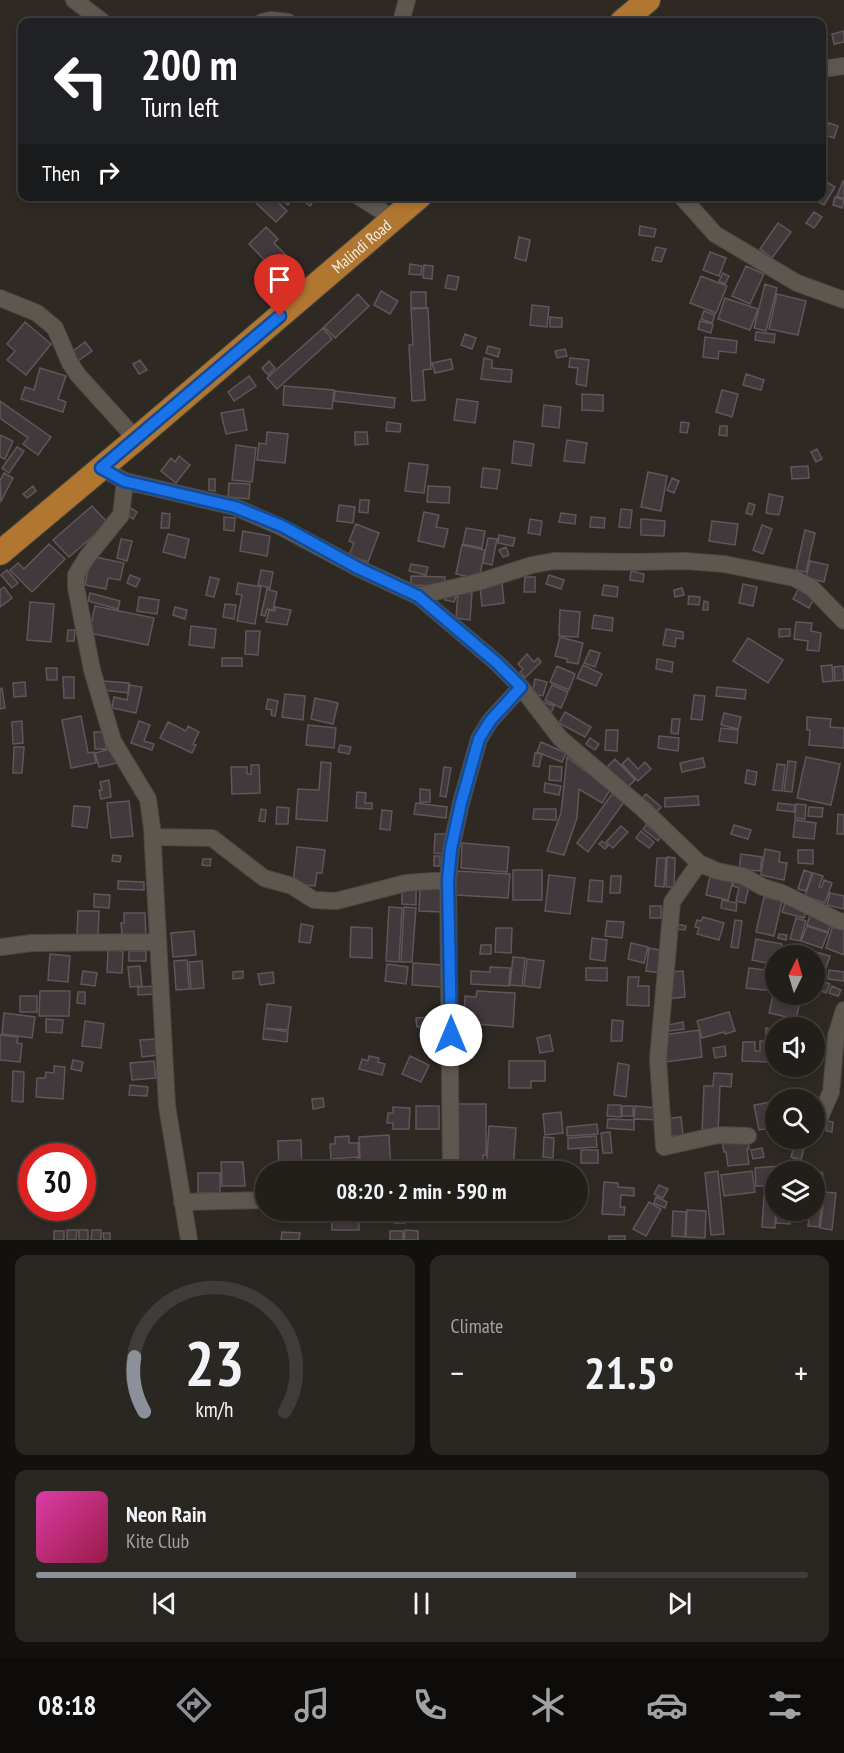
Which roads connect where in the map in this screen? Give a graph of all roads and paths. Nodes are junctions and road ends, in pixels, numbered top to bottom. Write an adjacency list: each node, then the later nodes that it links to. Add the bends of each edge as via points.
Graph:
1 (74, 0): 4 (street)
2 (407, 0): 5 (street)
3 (648, 0): 6 (highway)
4 (98, 18)
5 (402, 18)
6 (627, 18)
7 (844, 66): 8 (street)
8 (826, 68)
9 (366, 201): 12 (street)
10 (414, 201): 12 (highway, Malindi Road)
11 (686, 201): 14 (street, via 716,234 797,283)
12 (394, 219): 15 (highway, Malindi Road)
13 (0, 298): 15 (street, via 37,313 55,328 78,375)
14 (844, 300)
15 (136, 439): 16 (highway, Malindi Road)
16 (101, 468): 17 (street); 18 (highway, Malindi Road)
17 (124, 481): 19 (street, via 235,507 282,526); 22 (street, via 121,515 87,557 76,575 76,587 92,670 113,741 148,799)
18 (0, 552)
19 (418, 596): 20 (street, via 554,561 686,561 794,578 812,588); 21 (street)
20 (844, 621)
21 (521, 687): 23 (street, via 560,738 643,808); 24 (street, via 479,739 461,803)
22 (153, 837): 24 (street, via 212,838 264,878 292,886 314,900 336,902 406,883); 26 (street)
23 (699, 863): 25 (street, via 743,876); 30 (street, via 672,902 658,1059 664,1147 718,1135)
24 (448, 880): 31 (street)
25 (844, 922)
26 (158, 942): 27 (street, via 32,943); 33 (street, via 167,1106)
27 (2, 947)
28 (844, 1010): 29 (street, via 836,1036 831,1092)
29 (825, 1106)
30 (748, 1136)
31 (451, 1161)
32 (255, 1200): 33 (street)
33 (182, 1202): 34 (street)
34 (189, 1240)

